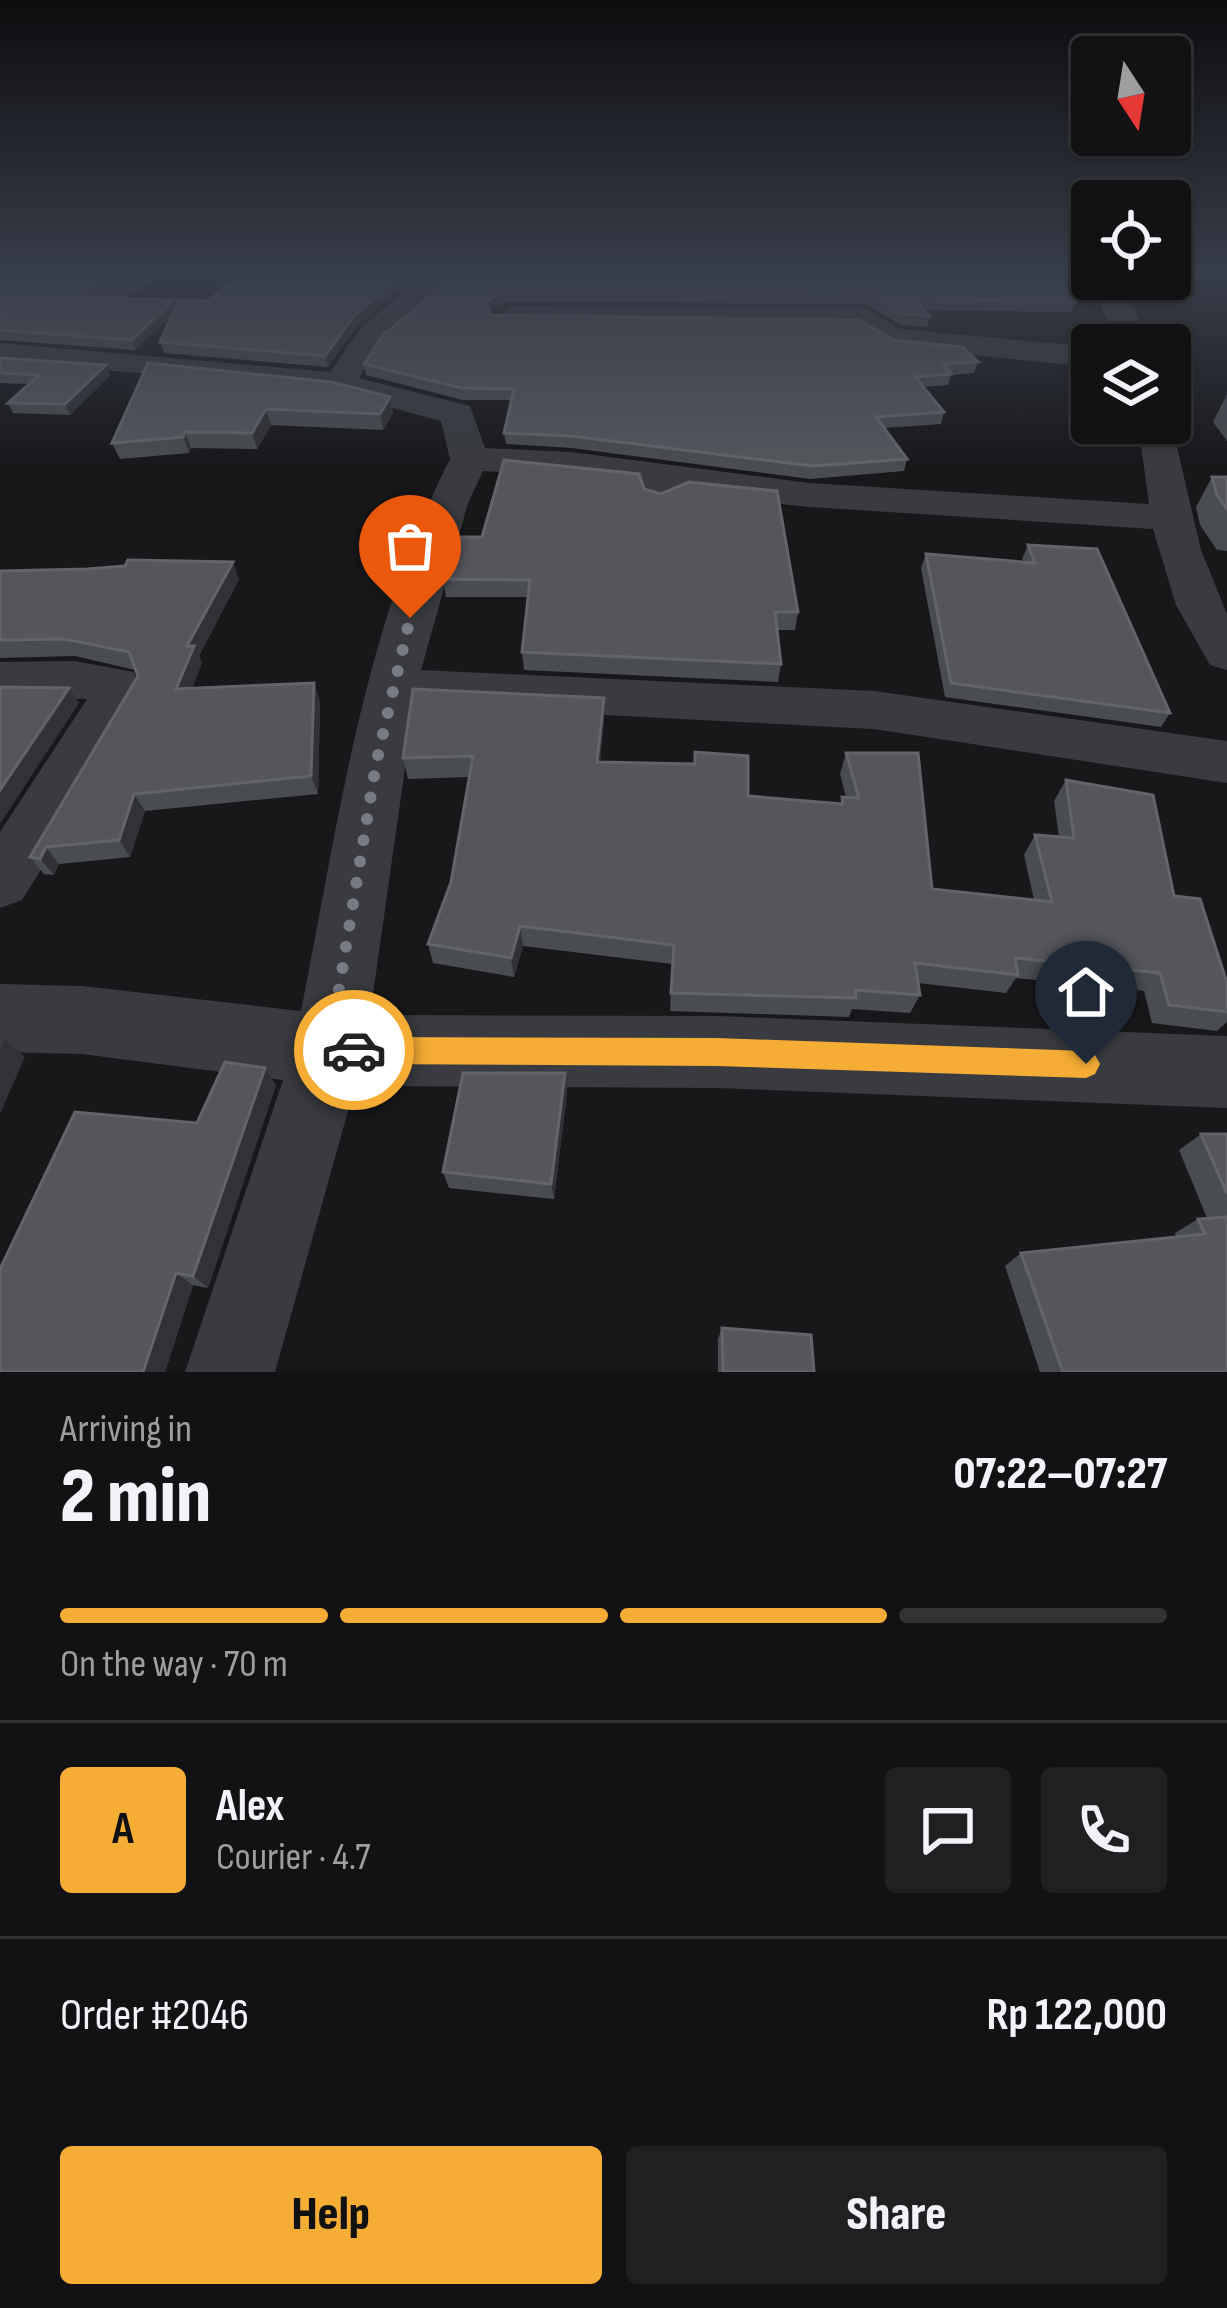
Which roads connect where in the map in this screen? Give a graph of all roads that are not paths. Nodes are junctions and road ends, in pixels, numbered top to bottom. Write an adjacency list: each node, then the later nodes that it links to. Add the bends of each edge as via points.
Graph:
1 (370, 337): 5 (street)
2 (891, 337): 4 (street)
3 (0, 353): 5 (street)
4 (1071, 355)
5 (339, 383): 7 (street, via 449,409 463,425)
6 (1162, 444): 8 (street)
7 (469, 459): 8 (street, via 571,464 670,488); 11 (street)
8 (1172, 518): 9 (street, via 1190,579)
9 (1227, 653)
10 (0, 680): 13 (street, via 99,681 117,692)
11 (391, 685): 12 (street, via 874,710); 15 (street)
12 (1227, 762)
13 (0, 881)
14 (0, 1018): 15 (street, via 82,1019)
15 (329, 1050): 16 (street, via 717,1052); 17 (street)
16 (1227, 1072)
17 (230, 1372)

